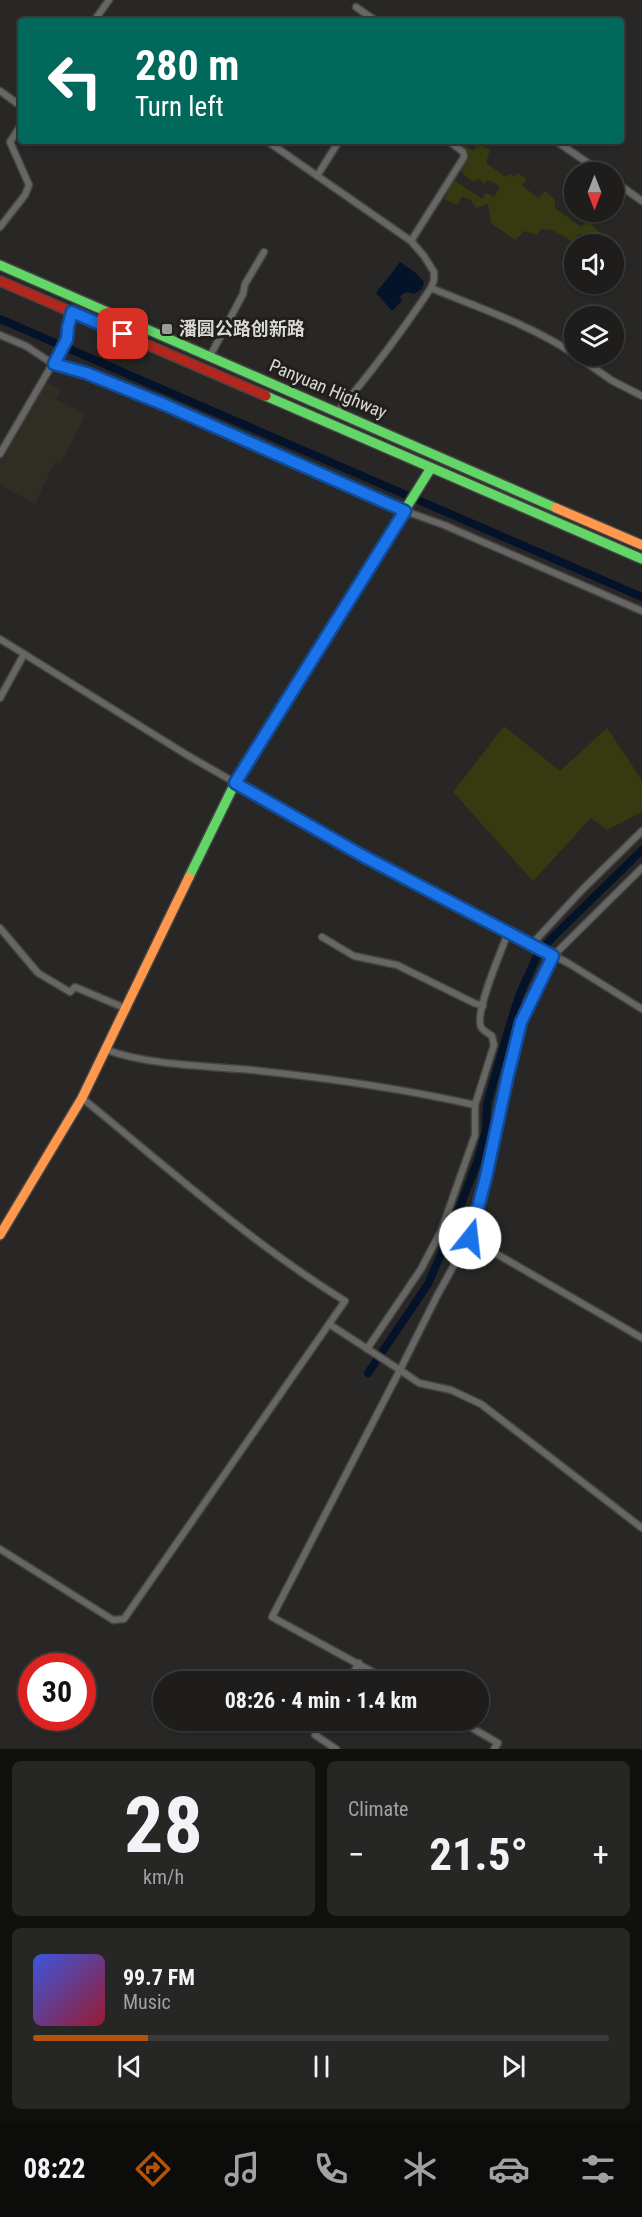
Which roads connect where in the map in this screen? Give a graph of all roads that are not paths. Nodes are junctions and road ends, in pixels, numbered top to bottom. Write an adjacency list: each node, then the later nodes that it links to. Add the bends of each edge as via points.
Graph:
1 (109, 0): 3 (street)
2 (356, 7): 4 (street)
3 (96, 18)
4 (372, 18)
5 (0, 91): 6 (street)
6 (18, 104)
7 (18, 130): 16 (street, via 10,142 29,185)
8 (271, 144): 13 (street)
9 (337, 144): 13 (street)
10 (453, 144): 17 (street, via 464,157)
11 (560, 144): 12 (street)
12 (586, 162)
13 (317, 176): 17 (street)
14 (624, 188): 15 (street)
15 (642, 201)
16 (0, 227)
17 (411, 241): 21 (street, via 434,272)
18 (264, 252): 25 (street)
19 (0, 265): 25 (main road, Panyuan Highway)
20 (0, 281): 22 (main road, Panyuan Highway)
21 (431, 288): 24 (street); 29 (street, via 373,370)
22 (72, 312): 26 (street, via 67,339); 31 (main road, Panyuan Highway)
23 (0, 335): 26 (street)
24 (564, 349)
25 (210, 356): 29 (main road, Panyuan Highway)
26 (55, 361): 30 (street); 32 (street)
27 (591, 366): 28 (street)
28 (642, 396)
29 (338, 411): 33 (main road, Panyuan Highway)
30 (0, 454)
31 (431, 468): 32 (main road); 34 (main road, Panyuan Highway)
32 (406, 510): 35 (street); 39 (main road)
33 (642, 544)
34 (642, 559)
35 (642, 611)
36 (0, 639): 37 (street)
37 (24, 654): 38 (street); 39 (street)
38 (0, 698)
39 (235, 783): 43 (street); 48 (main road)
40 (642, 831): 45 (street)
41 (642, 868): 46 (street)
42 (0, 928): 48 (street, via 38,973 70,992 75,987)
43 (508, 933): 45 (street); 47 (street)
44 (322, 937): 47 (street, via 354,956 397,965)
45 (532, 945): 46 (street)
46 (551, 955): 49 (street); 54 (street, via 521,1022)
47 (483, 1006): 52 (street, via 480,1025 492,1036 494,1045)
48 (126, 1009): 50 (main road)
49 (642, 1009)
50 (107, 1050): 51 (main road); 52 (street, via 140,1059 352,1082)
51 (82, 1098): 53 (main road); 55 (street, via 258,1242 345,1301)
52 (475, 1105): 57 (street, via 475,1135 441,1231 421,1269)
53 (0, 1235)
54 (470, 1238): 56 (street); 58 (street, via 436,1296)
55 (329, 1324): 57 (street); 60 (street, via 124,1619 112,1620)
56 (642, 1338)
57 (367, 1349): 58 (street)
58 (400, 1371): 59 (street, via 419,1383 451,1390 481,1404); 61 (street, via 272,1617)
59 (642, 1528)
60 (0, 1549)
61 (359, 1663): 62 (street); 63 (street)
62 (354, 1671)
63 (372, 1671)
64 (317, 1731): 66 (street, via 315,1735)
65 (477, 1731): 67 (street, via 498,1743)
66 (336, 1749)
67 (494, 1749)

